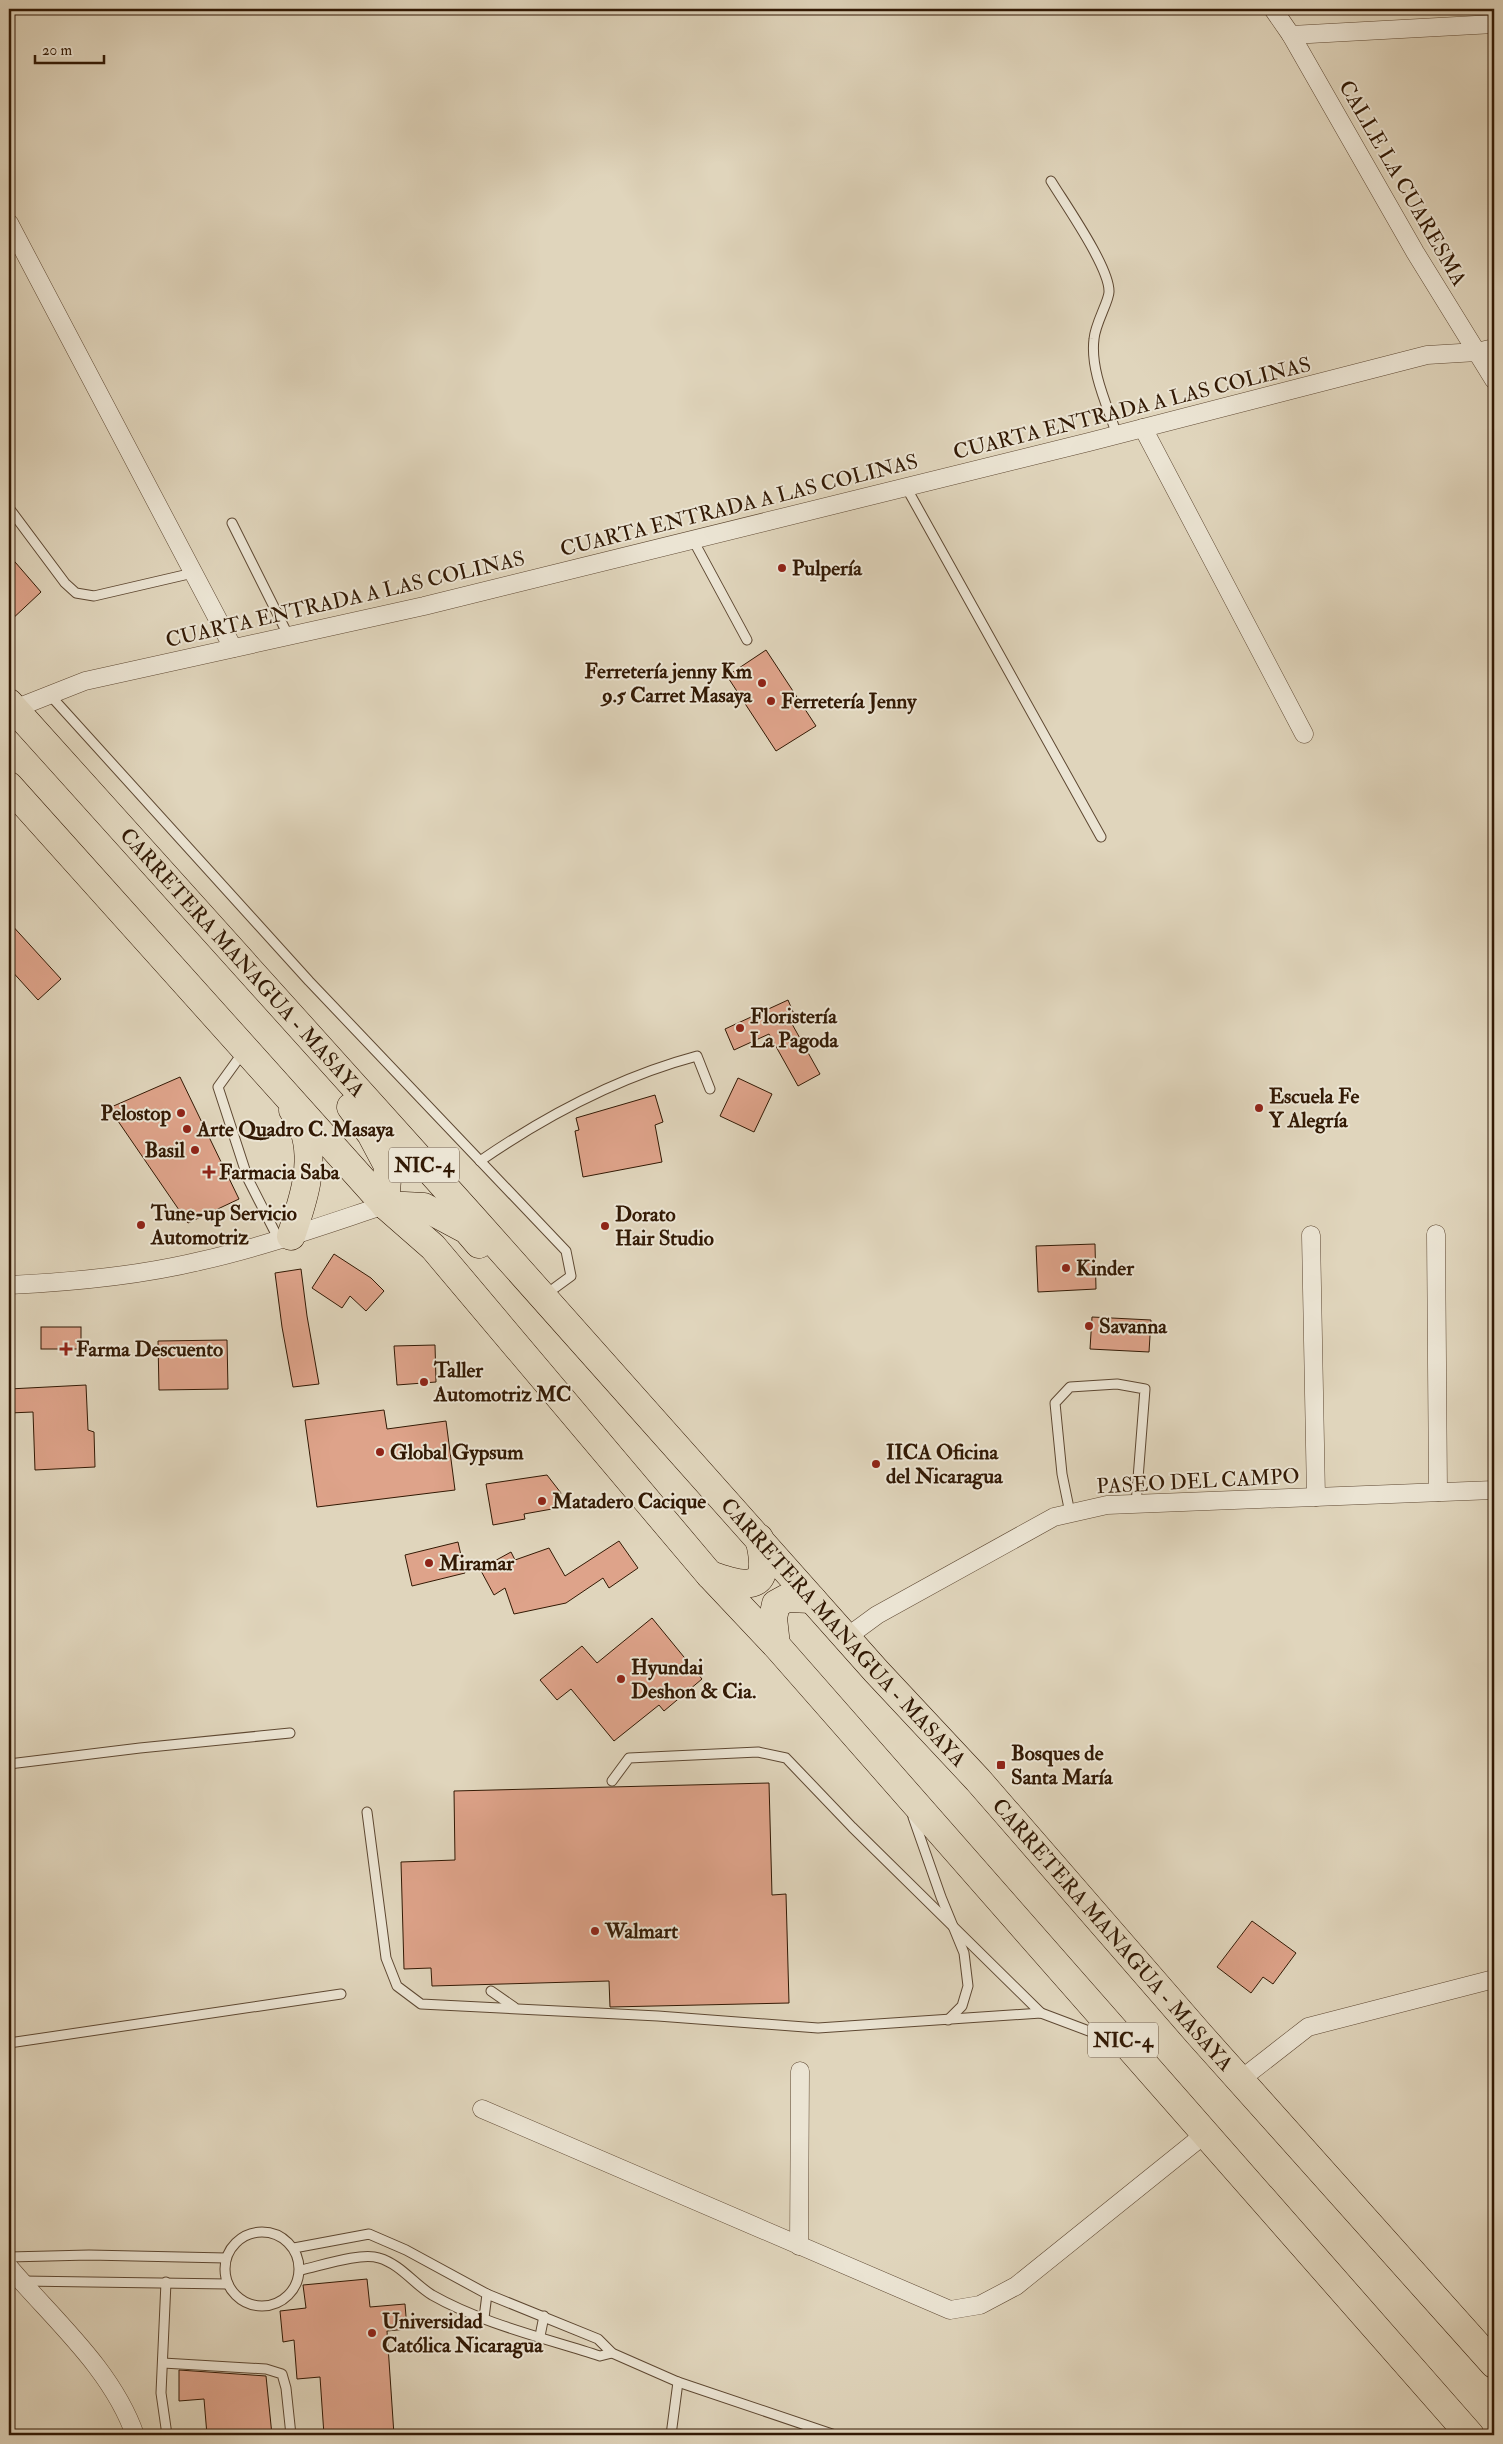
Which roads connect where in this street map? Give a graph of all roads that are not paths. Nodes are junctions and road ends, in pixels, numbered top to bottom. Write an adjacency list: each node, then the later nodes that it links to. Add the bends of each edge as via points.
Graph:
1 (1272, 9): 3 (street, CALLE LA CUARESMA)
2 (1494, 24): 3 (street)
3 (1291, 35): 7 (street, CALLE LA CUARESMA)
4 (1051, 181): 10 (lane, via 1104,270 1110,292 1096,326 1094,351 1095,367)
5 (9, 223): 15 (street)
6 (1494, 348): 7 (street, CUARTA ENTRADA A LAS COLINAS)
7 (1476, 352): 8 (street, CALLE LA CUARESMA); 9 (street, CUARTA ENTRADA A LAS COLINAS, via 1427,355)
8 (1494, 380)
9 (1143, 428): 10 (street, CUARTA ENTRADA A LAS COLINAS); 21 (street)
10 (1117, 435): 11 (street, CUARTA ENTRADA A LAS COLINAS)
11 (906, 487): 14 (street, CUARTA ENTRADA A LAS COLINAS); 23 (lane)
12 (9, 508): 15 (lane, via 76,593 94,596)
13 (232, 522): 16 (lane)
14 (693, 540): 16 (street, CUARTA ENTRADA A LAS COLINAS); 17 (lane)
15 (193, 573): 18 (street)
16 (288, 636): 18 (street, CUARTA ENTRADA A LAS COLINAS)
17 (747, 640)
18 (233, 648): 19 (street, CUARTA ENTRADA A LAS COLINAS, via 85,681)
19 (49, 693): 20 (street, CUARTA ENTRADA A LAS COLINAS); 28 (lane, via 309,981)
20 (12, 706): 24 (highway, CARRETERA MANAGUA - MASAYA / NIC-4)
21 (1304, 734)
22 (9, 786): 25 (highway, NIC-4)
23 (1101, 837)
24 (295, 1024): 29 (highway, via 316,1060 372,1134 388,1166); 34 (highway, CARRETERA MANAGUA - MASAYA / NIC-4)
25 (246, 1049): 26 (highway, NIC-4); 32 (lane, via 218,1087 248,1179)
26 (282, 1088): 29 (highway, NIC-4); 32 (highway, via 304,1131 308,1160 304,1196)
27 (710, 1089): 28 (lane, via 697,1056 658,1066 564,1108)
28 (480, 1161): 34 (lane, via 566,1251 571,1276)
29 (385, 1205): 32 (street); 34 (highway, via 424,1206 467,1230 517,1283); 41 (highway, NIC-4, via 433,1247)
30 (1436, 1234): 36 (street)
31 (1311, 1235): 37 (street)
32 (285, 1238): 33 (street, via 200,1262 118,1276)
33 (9, 1285)
34 (542, 1295): 40 (highway, CARRETERA MANAGUA - MASAYA / NIC-4)
35 (1494, 1490): 36 (street, PASEO DEL CAMPO)
36 (1438, 1492): 37 (street, PASEO DEL CAMPO)
37 (1316, 1497): 38 (street, PASEO DEL CAMPO)
38 (1136, 1504): 39 (street, PASEO DEL CAMPO, via 1107,1505); 39 (lane, via 1145,1389 1117,1384 1070,1386 1056,1403 1062,1474)
39 (1070, 1513): 43 (street, PASEO DEL CAMPO, via 1054,1516 877,1615)
40 (759, 1538): 41 (highway, via 765,1566 755,1581 739,1584); 42 (highway, CARRETERA MANAGUA - MASAYA / NIC-4)
41 (709, 1574): 44 (highway, NIC-4)
42 (812, 1599): 43 (highway, CARRETERA MANAGUA - MASAYA / NIC-4); 44 (highway, via 787,1598 776,1604 773,1618)
43 (847, 1637): 60 (highway, CARRETERA MANAGUA - MASAYA / NIC-4, via 978,1780)
44 (776, 1645): 48 (highway, NIC-4)
45 (290, 1733): 46 (lane)
46 (9, 1764)
47 (612, 1781): 50 (lane, via 629,1758 758,1752 786,1758)
48 (905, 1791): 50 (lane); 58 (highway, NIC-4)
49 (367, 1812): 54 (lane, via 386,1958 397,1986 421,2004)
50 (952, 1925): 55 (lane); 56 (lane, via 964,1953 968,1986 962,2006)
51 (1494, 1979): 60 (street, via 1308,2027)
52 (491, 1991): 54 (lane)
53 (340, 1994): 57 (lane)
54 (515, 2008): 56 (lane, via 818,2028)
55 (1040, 2013): 56 (lane); 58 (lane)
56 (948, 2020)
57 (9, 2044)
58 (1127, 2045): 62 (highway, NIC-4)
59 (800, 2071): 64 (street)
60 (1240, 2080): 80 (highway, CARRETERA MANAGUA - MASAYA / NIC-4)
61 (482, 2109): 64 (street)
62 (1205, 2134): 64 (street, via 1016,2286 980,2306 950,2310); 87 (highway, NIC-4)
63 (385, 2240): 65 (lane, via 369,2234); 68 (lane); 74 (lane)
64 (798, 2246)
65 (294, 2248): 67 (lane, via 273,2232 259,2231 232,2245); 70 (lane)
66 (9, 2257): 67 (lane)
67 (226, 2258): 73 (lane, via 224,2271)
68 (379, 2258): 70 (lane, via 366,2257); 76 (lane, via 432,2294)
69 (9, 2267): 71 (street)
70 (301, 2270): 73 (lane, via 297,2285 288,2296 275,2304 260,2307 246,2303 234,2294)
71 (21, 2281): 72 (lane); 82 (street, via 96,2366 126,2410)
72 (166, 2282): 73 (lane); 79 (lane)
73 (228, 2284)
74 (487, 2294): 75 (lane); 76 (lane)
75 (544, 2316): 77 (lane); 78 (lane, via 598,2339)
76 (484, 2318): 77 (lane)
77 (540, 2336): 78 (lane, via 600,2356)
78 (612, 2353): 81 (lane)
79 (163, 2364): 83 (lane, via 161,2393); 84 (lane, via 266,2369 282,2374)
80 (1494, 2364)
81 (678, 2382): 85 (lane); 86 (lane)
82 (134, 2435)
83 (167, 2435)
84 (292, 2435)
85 (671, 2435)
86 (835, 2435)
87 (1470, 2435)

